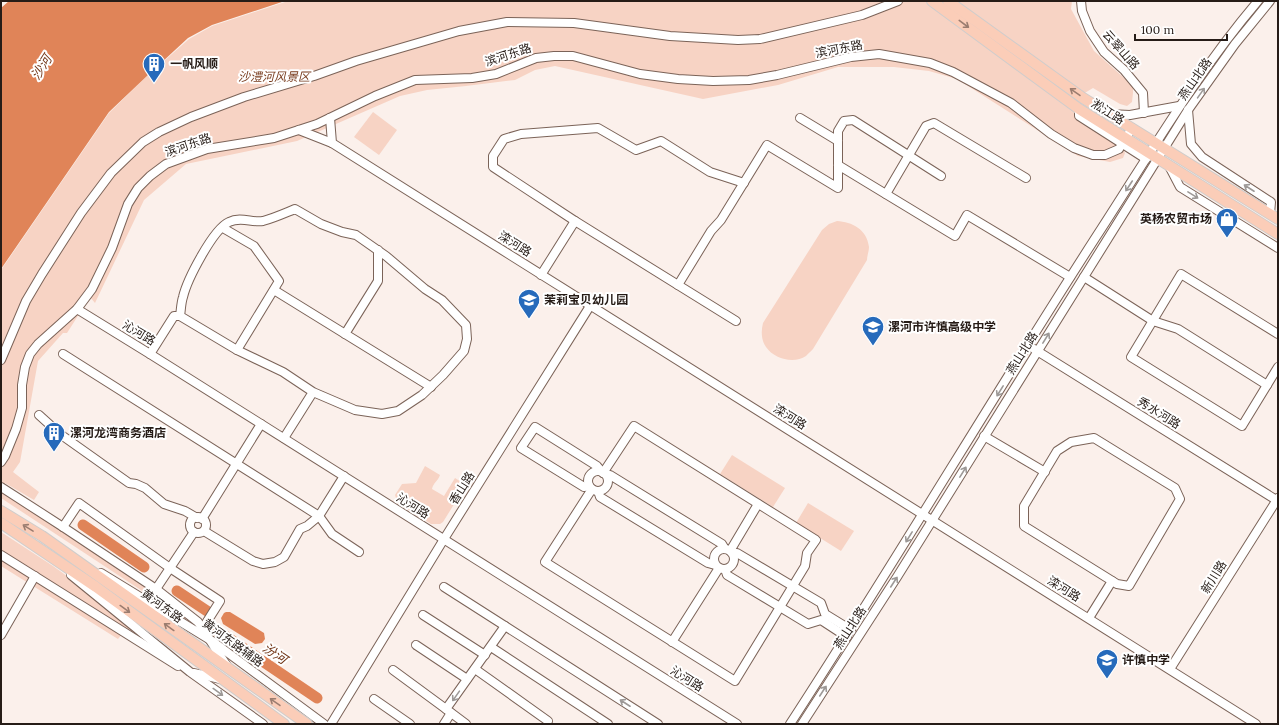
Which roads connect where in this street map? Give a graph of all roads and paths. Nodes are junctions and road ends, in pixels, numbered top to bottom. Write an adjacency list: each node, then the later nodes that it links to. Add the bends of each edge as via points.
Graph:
1 (898, 1): 51 (street, via 862,15 760,40 670,36 574,23 507,22 459,31 356,61 191,117 143,142 111,173 82,213 26,301)
2 (932, 1): 16 (main road, 淞江路, one-way to 16)
3 (948, 1): 10 (main road, 淞江路, one-way to 3)
4 (1081, 1): 9 (street, 云翠山路, via 1082,11 1093,36 1104,52 1124,70 1143,93)
5 (1258, 1): 7 (street, 燕山北路)
6 (1270, 1): 8 (street, 燕山北路, one-way to 6, via 1235,44)
7 (1179, 106): 9 (street); 18 (street, 燕山北路)
8 (1188, 110): 18 (street, 燕山北路); 27 (street, one-way to 8, via 1202,157 1191,144)
9 (1144, 113): 10 (street)
10 (1108, 114): 13 (main road, 淞江路)
11 (330, 118): 14 (street, 滨河东路); 16 (street, 滨河东路, via 415,80 472,78 496,74 536,58 578,58 640,74 713,81 749,80 879,54 930,63 953,72 1011,103 1074,148 1093,155 1105,155 1119,149); 17 (street)
12 (800, 118): 15 (street)
13 (1132, 128): 16 (street, 滨河东路); 18 (main road, 淞江路)
14 (299, 130): 17 (street, 滦河路); 40 (street, 滨河东路, via 274,138 207,149 166,164 150,176 138,188 128,204 102,270)
15 (838, 141): 19 (street, via 838,131 844,121 853,120); 21 (street)
16 (1124, 141): 20 (main road, 淞江路)
17 (332, 143): 34 (street, 滦河路)
18 (1160, 146): 20 (street, 燕山北路); 28 (main road, 淞江路)
19 (909, 155): 23 (street); 24 (street, via 926,126 934,123); 26 (street)
20 (1151, 157): 22 (main road, 淞江路); 35 (street, 燕山北路, one-way to 35); 36 (street, 燕山北路)
21 (838, 165): 25 (street, via 838,188 767,144); 26 (street)
22 (1169, 166): 31 (main road, 淞江路); 32 (street, one-way to 32, via 1180,187)
23 (941, 176)
24 (1026, 178)
25 (744, 183): 29 (street, via 710,172 662,141 636,150 598,128 521,134 504,139 493,156 492,167); 37 (street)
26 (886, 194): 35 (street, via 955,236 967,215)
27 (1275, 204): 28 (street)
28 (1274, 217)
29 (575, 220): 34 (street); 37 (street)
30 (223, 228): 33 (street, via 229,222 241,219 262,221 295,209 321,224 356,235); 38 (street, via 254,246 279,282); 41 (street, via 205,250 190,276)
31 (1278, 234)
32 (1278, 248)
33 (378, 250): 44 (street, via 378,281); 54 (street, via 442,300 466,325 468,339 464,351)
34 (541, 275): 39 (street, 滦河路)
35 (1070, 277): 46 (street, 燕山北路)
36 (1084, 278): 43 (street); 48 (street, 燕山北路, one-way to 36)
37 (678, 285): 42 (street)
38 (274, 290): 44 (street); 47 (street)
39 (590, 306): 70 (street, 滦河路); 79 (street, 香山路)
40 (77, 309): 50 (street, 沁河路); 60 (street, 滨河东路, via 30,354 22,385 22,408 16,429)
41 (180, 316): 47 (street); 50 (street, via 174,316)
42 (736, 321)
43 (1153, 321): 45 (street, via 1181,274); 53 (street, via 1178,329); 53 (street, via 1131,357 1242,426)
44 (345, 334): 54 (street)
45 (1278, 334)
46 (1028, 345): 48 (street, 秀水河路); 70 (street, 燕山北路, one-way to 70)
47 (237, 350): 55 (street, via 283,372)
48 (1038, 351): 58 (street, 燕山北路); 67 (street, 秀水河路)
49 (63, 354): 61 (street)
50 (150, 354): 57 (street, 沁河路)
51 (1, 360)
52 (1278, 367): 53 (street)
53 (1267, 385)
54 (431, 387): 55 (street, via 398,411 382,414 356,410)
55 (313, 392): 59 (street)
56 (39, 415): 72 (street, via 60,434 129,484 145,488 164,504)
57 (261, 424): 59 (street, 沁河路); 61 (street)
58 (984, 436): 62 (street); 73 (street, 燕山北路, one-way to 58)
59 (284, 438): 64 (street, 沁河路)
60 (1, 462)
61 (236, 464): 71 (street); 72 (street)
62 (1044, 472): 87 (street, via 1024,506 1024,526); 87 (street, via 1057,451 1071,442 1094,438 1175,488 1180,499 1129,586)
63 (603, 473): 66 (street, via 607,484 602,490); 66 (street, via 597,471 590,475 588,482); 66 (street, via 597,466 535,427 521,448 584,486); 68 (street, via 634,426); 81 (street, via 722,544)
64 (344, 476): 71 (street); 79 (street, 沁河路)
65 (1, 487): 75 (street)
66 (593, 488): 85 (street, via 600,497 708,564); 99 (street, via 545,562)
67 (1278, 500): 104 (street, 新川路)
68 (758, 504): 81 (street); 88 (street, via 816,540 807,553 805,566)
69 (1, 511): 78 (main road, 黄河东路, one-way to 69)
70 (923, 515): 73 (street, 滦河路); 96 (street, 燕山北路, one-way to 96)
71 (319, 516): 76 (street, via 300,529 284,557 263,564 253,561); 82 (street, via 332,534)
72 (200, 518): 76 (street, via 206,526); 77 (street, via 193,519 190,524)
73 (932, 521): 93 (street, 滦河路); 125 (street, 燕山北路, one-way to 73)
74 (1, 523): 80 (main road, 黄河东路)
75 (63, 527): 84 (street, via 79,503); 90 (street)
76 (204, 530): 77 (street)
77 (194, 532): 84 (street)
78 (42, 536): 98 (street, 黄河东路辅路); 105 (main road, 黄河东路, one-way to 78)
79 (444, 539): 117 (street, 香山路); 123 (street, 沁河路)
80 (34, 546): 107 (street); 109 (main road, 黄河东路, one-way to 109, via 96,587)
81 (729, 551): 85 (street, via 734,560 733,564 728,569); 85 (street, via 719,550 714,555 714,562); 88 (street, via 738,553)
82 (359, 552)
83 (1, 554): 86 (street)
84 (170, 568): 90 (street); 95 (street, via 220,601)
85 (720, 568): 91 (street, via 727,575); 99 (street)
86 (35, 576): 97 (street); 107 (street, via 174,665)
87 (1112, 581): 93 (street)
88 (794, 586): 91 (street); 96 (street, via 821,602 826,614)
89 (444, 587): 94 (street)
90 (156, 589): 95 (street)
91 (780, 606): 96 (street, via 808,624 821,620); 99 (street, via 735,681)
92 (423, 615): 102 (street)
93 (1089, 618): 104 (street, 滦河路)
94 (505, 626): 101 (street); 122 (street, one-way to 94)
95 (203, 628): 98 (street)
96 (849, 633): 124 (street, 燕山北路)
97 (1, 635)
98 (212, 641): 105 (street); 116 (street, 黄河东路辅路)
99 (672, 642)
100 (416, 645): 108 (street)
101 (491, 647): 102 (street); 121 (street)
102 (485, 655): 103 (street)
103 (474, 669): 108 (street); 112 (street)
104 (1170, 669): 126 (street, 滦河路)
105 (230, 670): 115 (main road, 黄河东路, one-way to 105)
106 (393, 670): 111 (street)
107 (190, 672): 109 (street); 113 (street, one-way to 113)
108 (468, 679): 111 (street, one-way to 111)
109 (223, 680): 114 (main road, 黄河东路)
110 (374, 699): 118 (street)
111 (449, 711): 119 (street); 120 (street)
112 (548, 721)
113 (264, 724)
114 (284, 724)
115 (307, 724)
116 (324, 724)
117 (331, 724)
118 (410, 724)
119 (444, 724)
120 (466, 724)
121 (608, 724)
122 (658, 724)
123 (737, 724)
124 (790, 724)
125 (802, 724)
126 (1256, 724)

